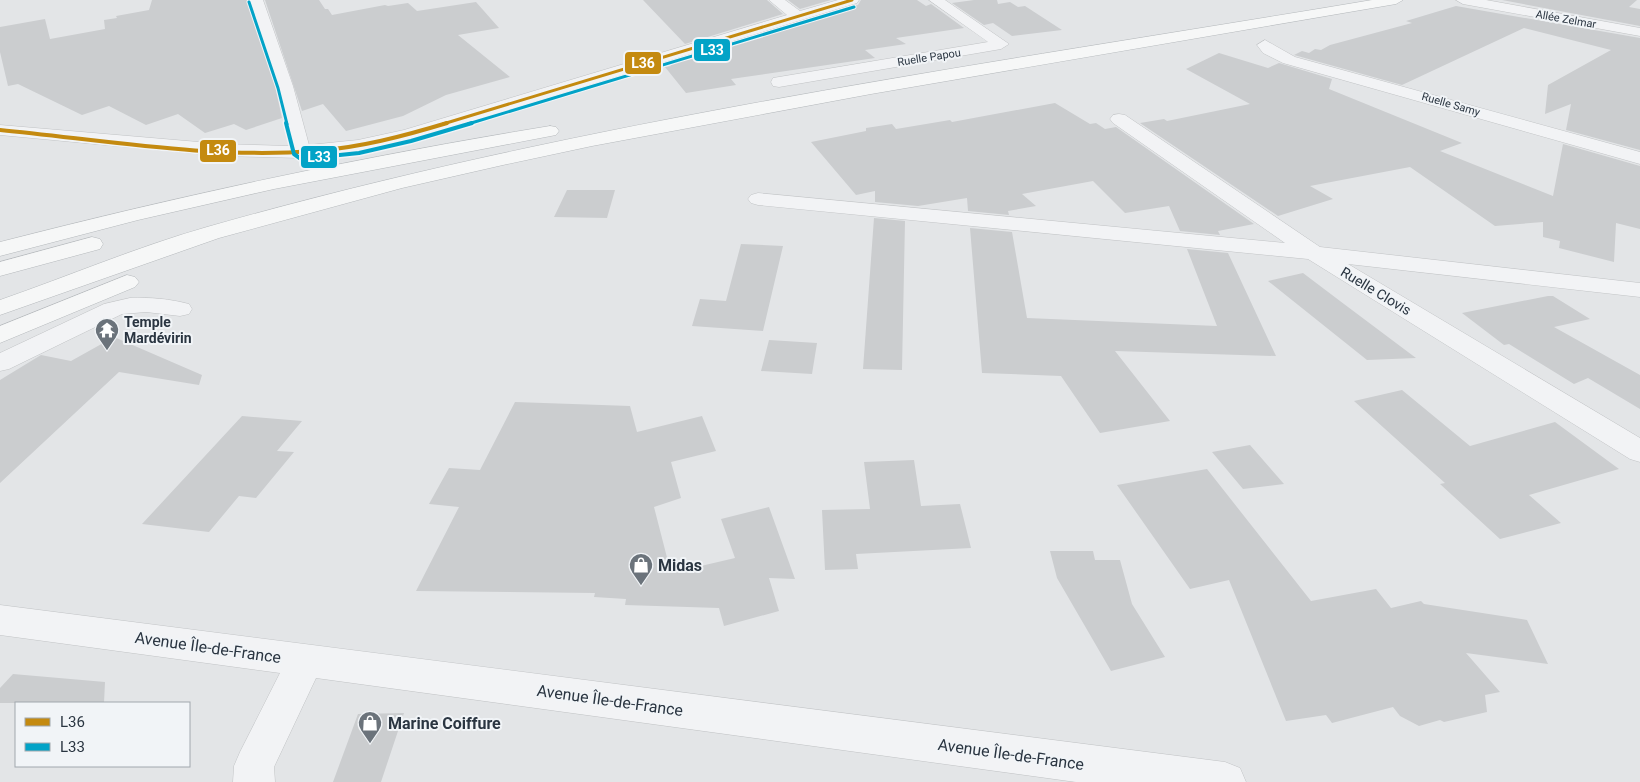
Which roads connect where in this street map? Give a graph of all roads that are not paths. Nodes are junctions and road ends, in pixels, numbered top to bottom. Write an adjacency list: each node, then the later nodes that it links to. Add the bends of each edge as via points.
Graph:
1 (256, 0): 16 (street, via 285,86)
2 (776, 0): 8 (street)
3 (852, 0): 8 (street)
4 (936, 0): 11 (street, Ruelle Papou, via 1001,44)
5 (1333, 0): 14 (highway)
6 (1396, 0): 12 (highway, via 871,89)
7 (1463, 0): 9 (street, Allée Zelmar)
8 (798, 17): 16 (street, via 409,134 358,146)
9 (1640, 32)
10 (1265, 45): 17 (street, Ruelle Samy, via 1289,60)
11 (779, 82)
12 (731, 116): 23 (highway, via 503,159 288,212 211,234); 25 (highway, via 512,168 255,239 99,292)
13 (1119, 119): 20 (street, Ruelle Clovis)
14 (582, 126): 19 (highway, via 305,176); 21 (highway, via 113,238)
15 (0, 130): 16 (street, via 222,150)
16 (302, 152)
17 (1640, 158)
18 (758, 199): 20 (street)
19 (0, 249)
20 (1314, 253): 22 (street); 27 (street, Ruelle Clovis)
21 (0, 269)
22 (1640, 290)
23 (0, 308)
24 (180, 309): 26 (street, via 130,304)
25 (0, 335)
26 (0, 363)
27 (1640, 452)
28 (0, 620): 29 (street, Avenue Île-de-France)
29 (306, 660): 30 (street, via 254,766); 31 (street, Avenue Île-de-France)
30 (254, 782)
31 (1222, 782)

